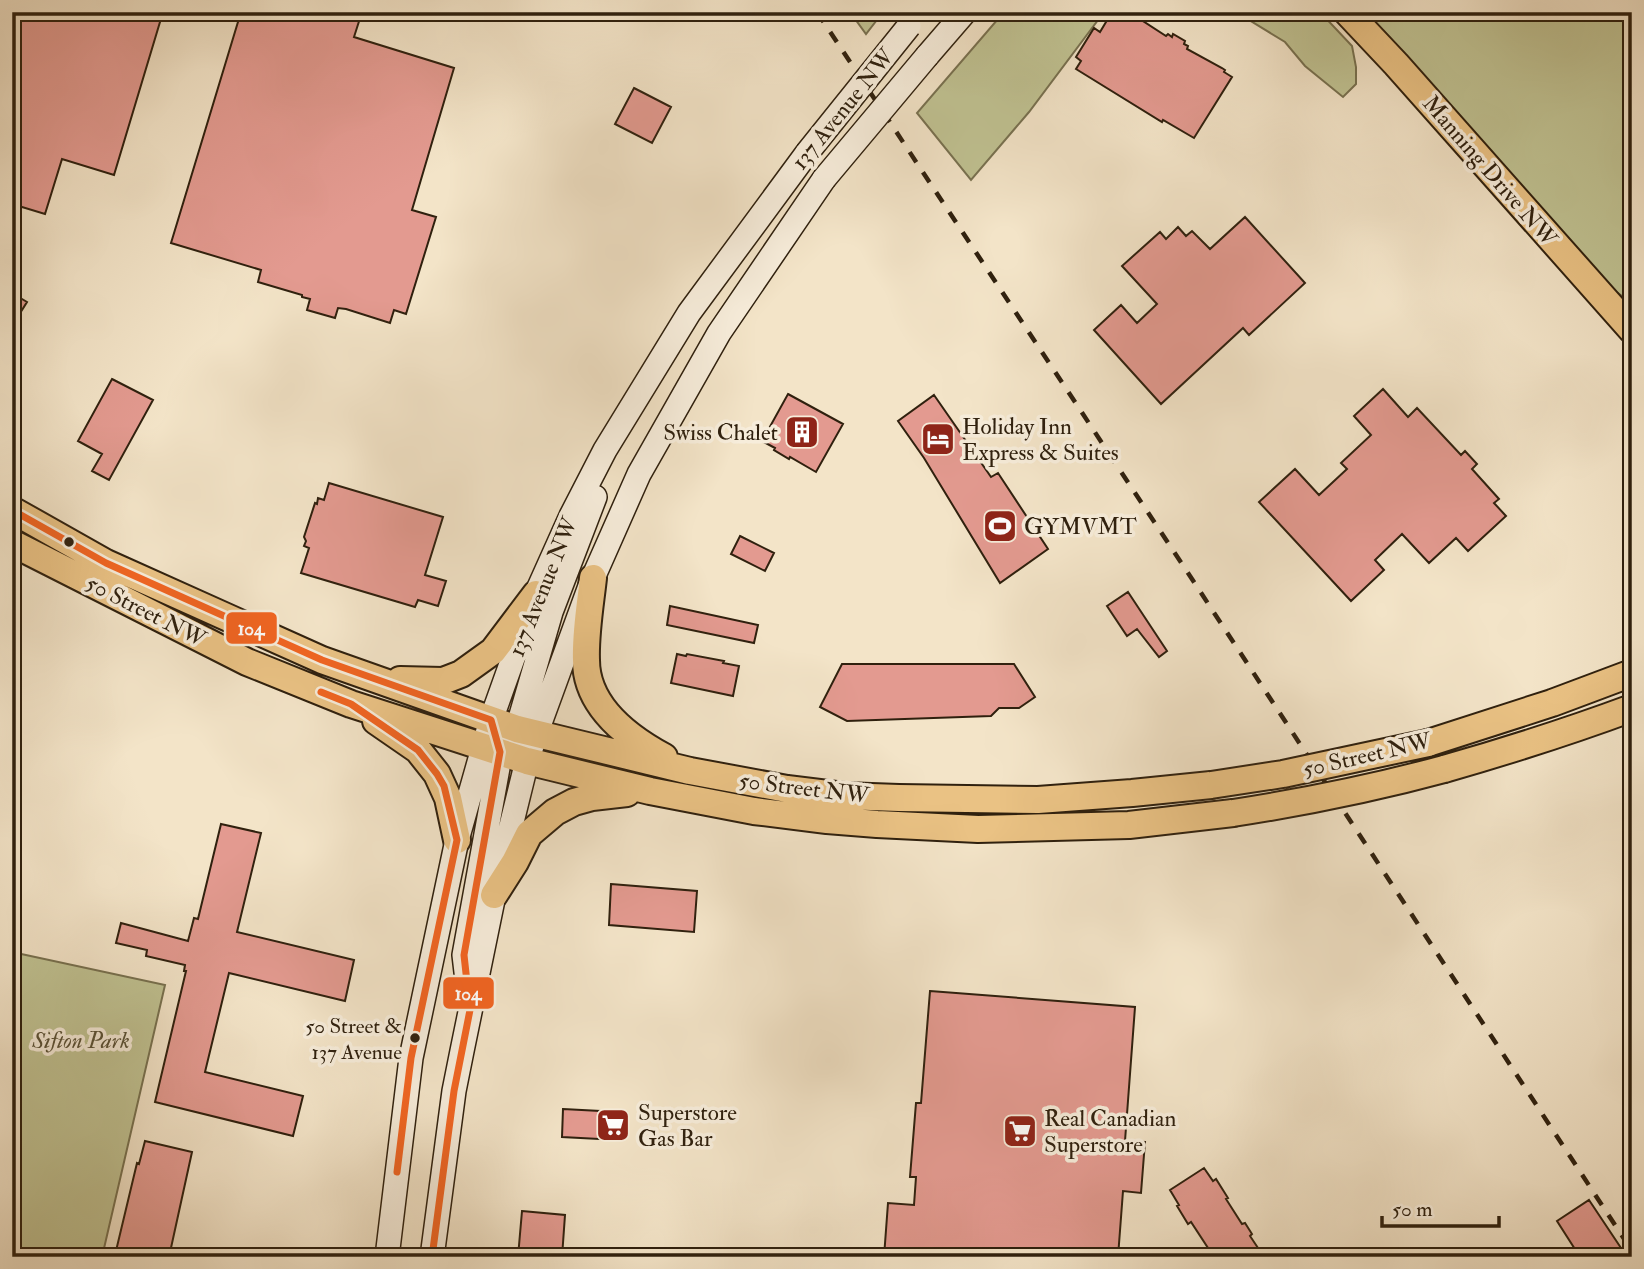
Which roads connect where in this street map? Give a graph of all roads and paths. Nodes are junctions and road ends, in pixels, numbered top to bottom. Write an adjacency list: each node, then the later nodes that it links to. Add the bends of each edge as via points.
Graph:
1 (965, 12): 8 (main road, 137 Avenue NW, bridge, via 824,179 719,333 639,474)
2 (1347, 12): 4 (main road, Manning Drive NW)
3 (915, 19): 5 (main road, 137 Avenue NW, bridge, via 807,153 689,313)
4 (1632, 330)
5 (605, 450): 9 (main road, 137 Avenue NW); 15 (main road, via 595,500 551,612)
6 (12, 510): 11 (main road, 50 Street NW, via 106,563)
7 (12, 543): 12 (main road, 50 Street NW, via 247,662)
8 (593, 578): 15 (main road, 137 Avenue NW); 18 (main road, via 585,662 591,686 621,730)
9 (536, 594): 11 (main road, via 493,651 461,674 443,681); 14 (main road, 137 Avenue NW)
10 (1632, 673): 18 (main road, 50 Street NW, bridge, via 1428,743 1211,785 1038,800 911,799 786,789)
11 (374, 679): 14 (main road, 50 Street NW)
12 (352, 704): 16 (main road, 50 Street NW); 20 (main road, via 422,754 448,798)
13 (1632, 708): 19 (main road, 50 Street NW, bridge, via 1505,752 1391,784 1233,813 1129,825 978,829 877,824 754,811)
14 (491, 720): 15 (main road, 50 Street NW); 16 (main road, 137 Avenue NW)
15 (527, 732): 17 (main road, 137 Avenue NW); 18 (main road, 50 Street NW)
16 (491, 749): 17 (main road, 50 Street NW); 20 (main road, 137 Avenue NW); 22 (main road, via 498,768 464,955)
17 (527, 761): 19 (main road, 50 Street NW); 21 (main road, 137 Avenue NW)
18 (690, 771)
19 (650, 791): 21 (main road, via 592,797 555,812 530,834)
20 (457, 840): 23 (main road, 137 Avenue NW, via 411,1058)
21 (494, 895): 22 (main road, 137 Avenue NW)
22 (470, 1010): 24 (main road, 137 Avenue NW)
23 (387, 1257)
24 (432, 1257)

